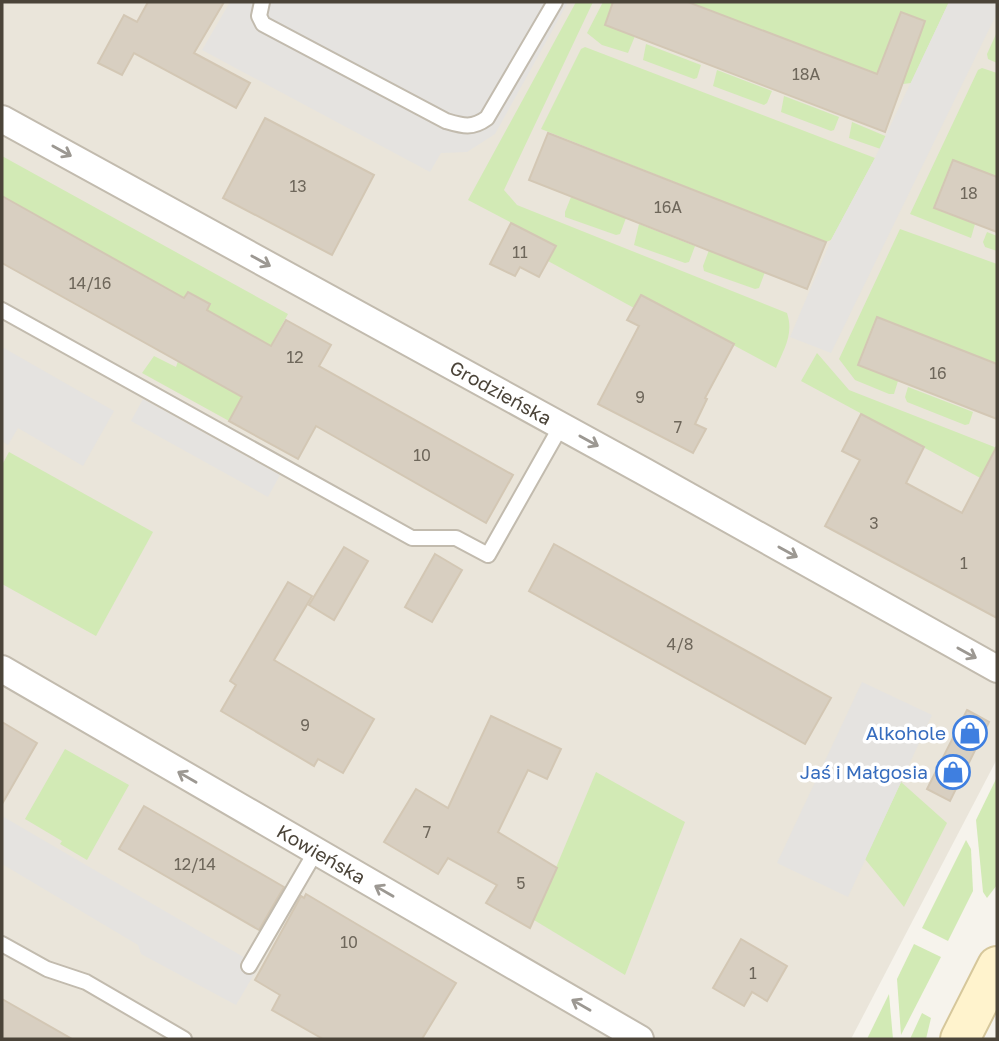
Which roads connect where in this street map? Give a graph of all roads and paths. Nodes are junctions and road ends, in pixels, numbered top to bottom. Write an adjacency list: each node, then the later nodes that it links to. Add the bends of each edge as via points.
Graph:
1 (262, 2): 2 (lane, via 259,16 263,24 446,121 468,127 487,118)
2 (555, 2)
3 (2, 118): 5 (street, Grodzieńska, one-way to 5)
4 (2, 310): 5 (lane, via 412,538 456,538 488,555)
5 (561, 426): 7 (street, Grodzieńska, one-way to 7)
6 (2, 669): 8 (street, Kowieńska, one-way to 6)
7 (997, 669)
8 (316, 852): 10 (lane); 13 (street, Kowieńska, one-way to 8)
9 (2, 944): 12 (lane, via 47,969 86,982)
10 (249, 966)
11 (997, 966): 14 (main road)
12 (184, 1039)
13 (640, 1039)
14 (960, 1039)

